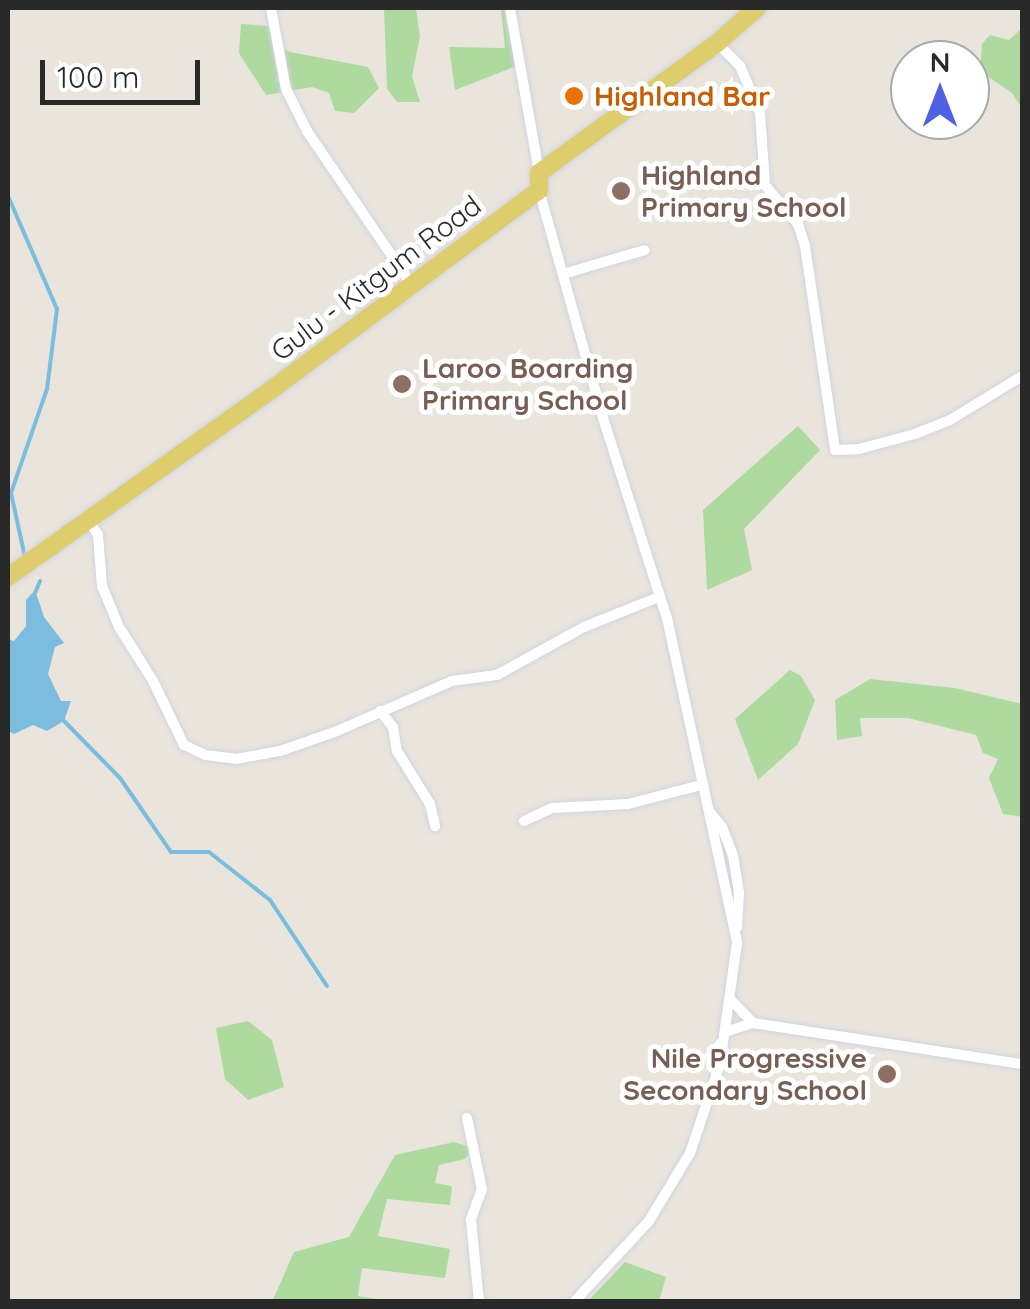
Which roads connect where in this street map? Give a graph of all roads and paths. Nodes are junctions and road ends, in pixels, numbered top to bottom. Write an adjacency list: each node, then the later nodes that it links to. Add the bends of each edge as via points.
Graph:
1 (271, 8): 8 (street, via 286,89 330,170)
2 (510, 8): 5 (street)
3 (757, 8): 4 (main road, Gulu - Kitgum Road)
4 (716, 43): 5 (main road, Gulu - Kitgum Road); 9 (street, via 740,66 760,114 765,185 798,224 805,246 835,450 915,434)
5 (539, 182): 7 (street); 8 (main road, Gulu - Kitgum Road)
6 (644, 250): 7 (street)
7 (563, 274): 12 (street)
8 (412, 284): 10 (main road, Gulu - Kitgum Road)
9 (1022, 376)
10 (88, 520): 11 (main road, Gulu - Kitgum Road); 13 (street, via 98,535 102,586 119,627 193,751 236,759 280,752)
11 (8, 576)
12 (659, 596): 13 (street, via 584,626 497,675 458,679); 14 (street)
13 (380, 711): 16 (street)
14 (701, 785): 15 (street, via 628,804 552,808); 17 (street, via 722,827 740,892)
15 (524, 821)
16 (435, 826)
17 (731, 1000): 18 (street); 19 (street)
18 (754, 1023): 19 (street); 20 (street)
19 (725, 1032): 23 (street, via 690,1153 649,1221)
20 (1022, 1064)
21 (467, 1118): 22 (street, via 482,1190 472,1220)
22 (478, 1302)
23 (574, 1302)

